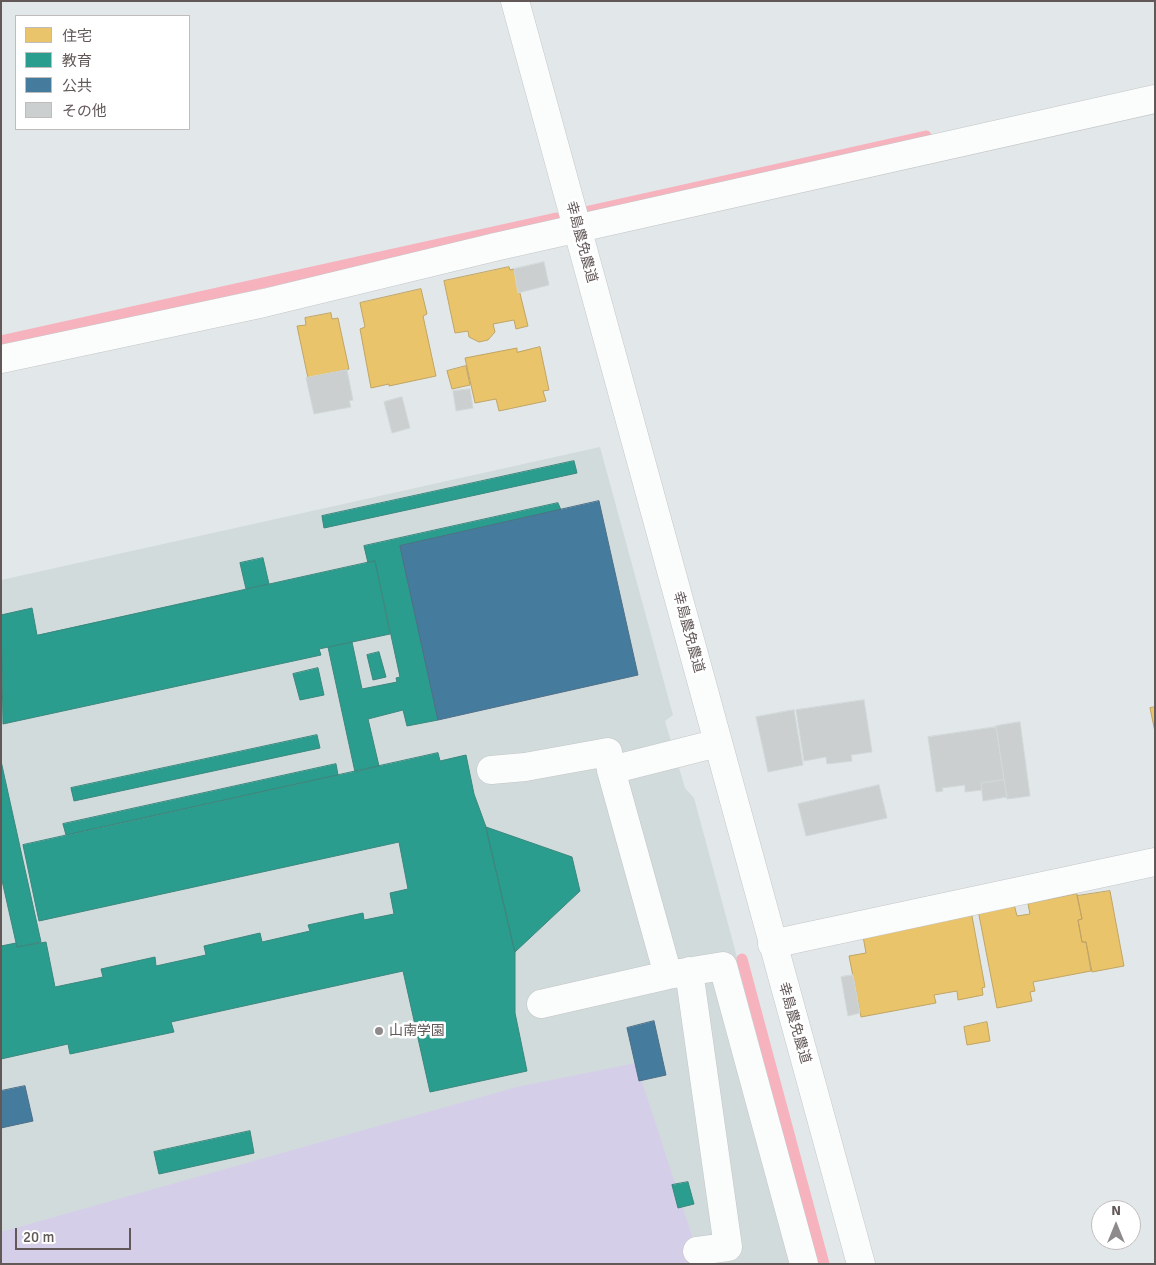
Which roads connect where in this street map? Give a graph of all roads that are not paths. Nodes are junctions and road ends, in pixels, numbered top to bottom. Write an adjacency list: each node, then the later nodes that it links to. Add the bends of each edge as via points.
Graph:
1 (515, 1): 3 (street, 幸島農免農道)
2 (1155, 99): 3 (street)
3 (578, 230): 4 (street, via 264,303); 5 (street, 幸島農免農道)
4 (1, 359)
5 (718, 743): 7 (street); 9 (street, 幸島農免農道)
6 (491, 770): 7 (street, via 608,752)
7 (611, 770): 10 (street)
8 (1155, 862): 9 (street)
9 (772, 944): 14 (street, 幸島農免農道)
10 (679, 973): 11 (street); 12 (street, via 728,1247); 13 (street, via 722,966)
11 (541, 1004)
12 (697, 1251)
13 (804, 1264)
14 (861, 1264)

